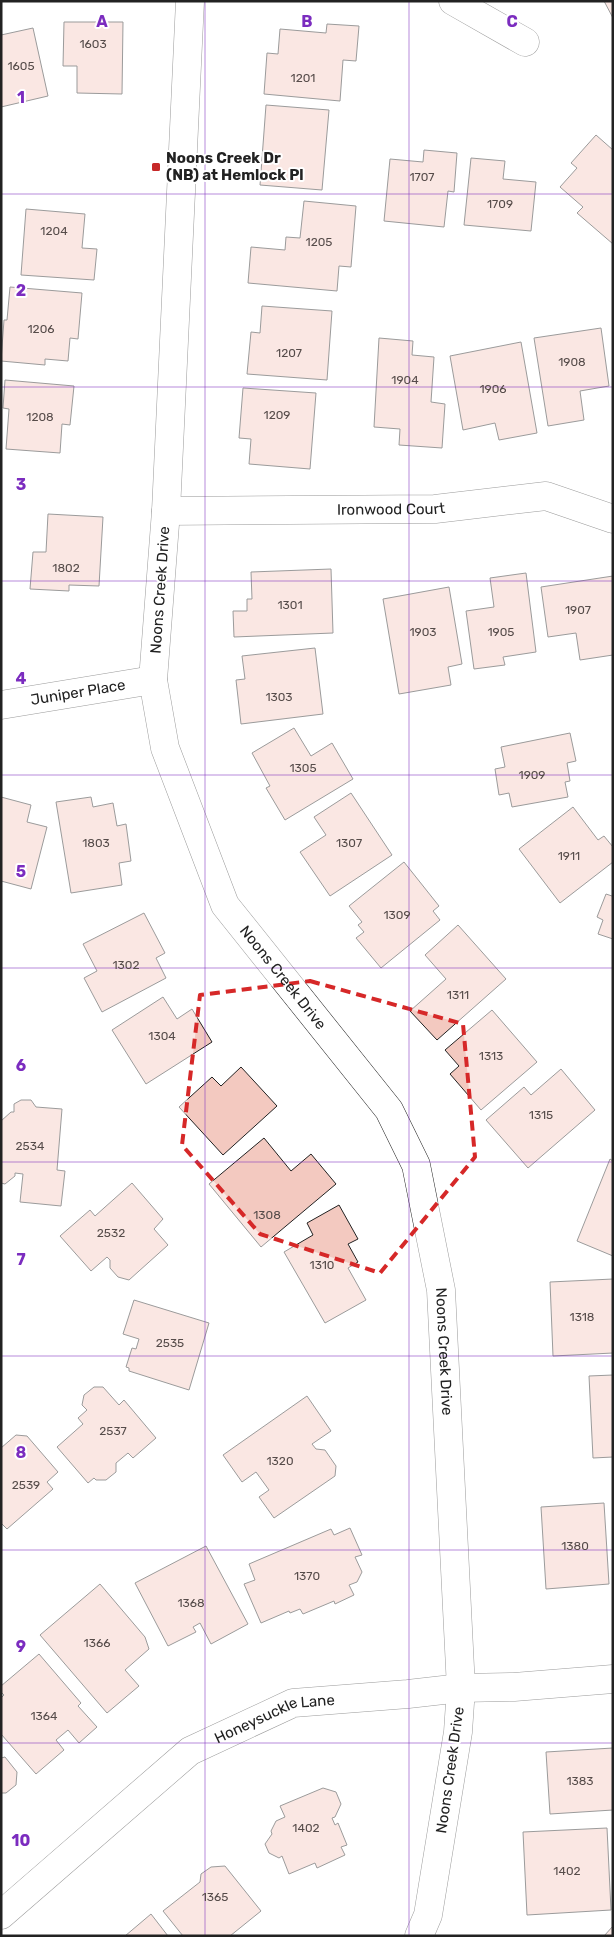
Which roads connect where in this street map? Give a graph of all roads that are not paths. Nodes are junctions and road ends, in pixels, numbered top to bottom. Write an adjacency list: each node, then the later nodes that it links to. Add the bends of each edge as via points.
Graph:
1 (190, 1): 4 (street, Noons Creek Drive)
2 (453, 1): 3 (street)
3 (524, 42)
4 (166, 511): 5 (street, Ironwood Court, via 435,509 546,496); 6 (street, Noons Creek Drive)
5 (613, 519)
6 (153, 680): 7 (street, Juniper Place); 9 (street, Noons Creek Drive, via 165,748 225,905 389,1110 416,1165 441,1290)
7 (1, 705)
8 (613, 1679): 9 (street, Honeysuckle Lane)
9 (461, 1688): 10 (street, Honeysuckle Lane, via 293,1702 190,1751); 11 (street, Noons Creek Drive, via 458,1732 428,1915)
10 (1, 1915)
11 (419, 1936)

